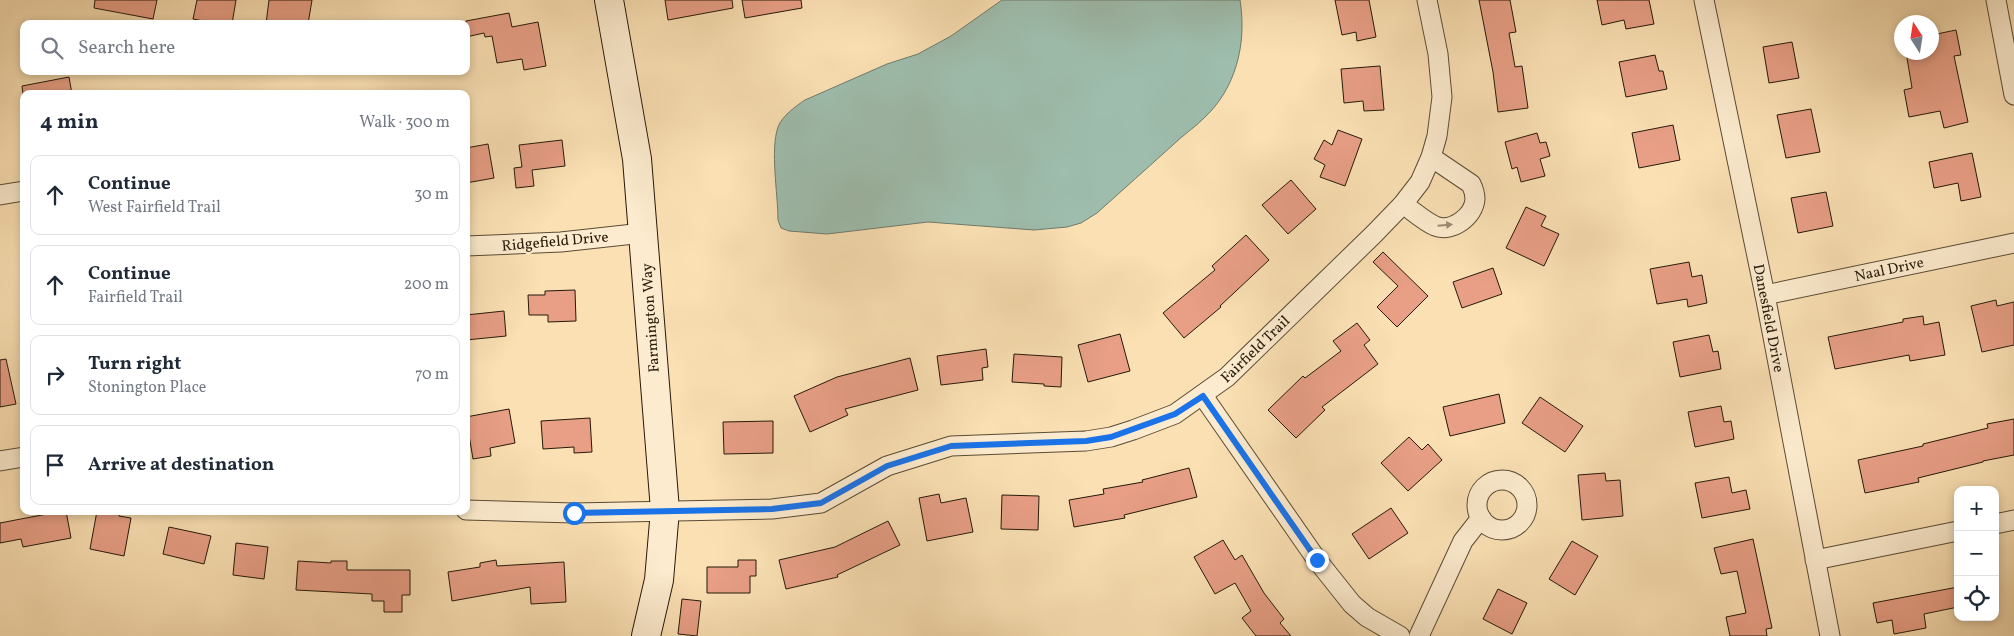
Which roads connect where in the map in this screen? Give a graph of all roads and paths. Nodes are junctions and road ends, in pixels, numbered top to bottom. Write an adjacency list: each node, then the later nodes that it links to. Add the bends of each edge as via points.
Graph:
1 (609, 0): 10 (street, Farmington Way, via 637,159)
2 (1427, 0): 6 (street, Fairfield Trail, via 1438,54 1442,97)
3 (1704, 0): 13 (street, Danesfield Drive)
4 (1996, 0): 5 (street)
5 (2014, 95)
6 (1431, 157): 9 (street, Fairfield Trail, via 1420,182); 9 (street, one-way to 6, via 1435,226 1443,227 1462,221 1473,208 1472,184)
7 (20, 192): 8 (street)
8 (0, 196)
9 (1403, 204): 14 (street, Fairfield Trail, via 1227,377)
10 (643, 232): 12 (street, Ridgefield Drive, via 561,242); 18 (street, Farmington Way)
11 (2014, 243): 13 (street, Naal Drive)
12 (470, 246)
13 (1765, 295): 23 (street, Danesfield Drive)
14 (1203, 396): 18 (street, Fairfield Trail, via 1175,414 1111,437 1086,441 951,446 887,466 821,503 772,509); 25 (street, via 1317,560 1352,604 1367,618)
15 (20, 457): 16 (street)
16 (0, 461)
17 (470, 510): 18 (street, Fairfield Trail, via 574,513)
18 (664, 510): 24 (street, Farmington Way, via 659,580)
19 (1481, 518): 26 (street, via 1463,541)
20 (2014, 520): 21 (street)
21 (1999, 523)
22 (1954, 532): 23 (street)
23 (1815, 560): 27 (street, Danesfield Drive)
24 (646, 636)
25 (1400, 636)
26 (1419, 636)
27 (1830, 636)

